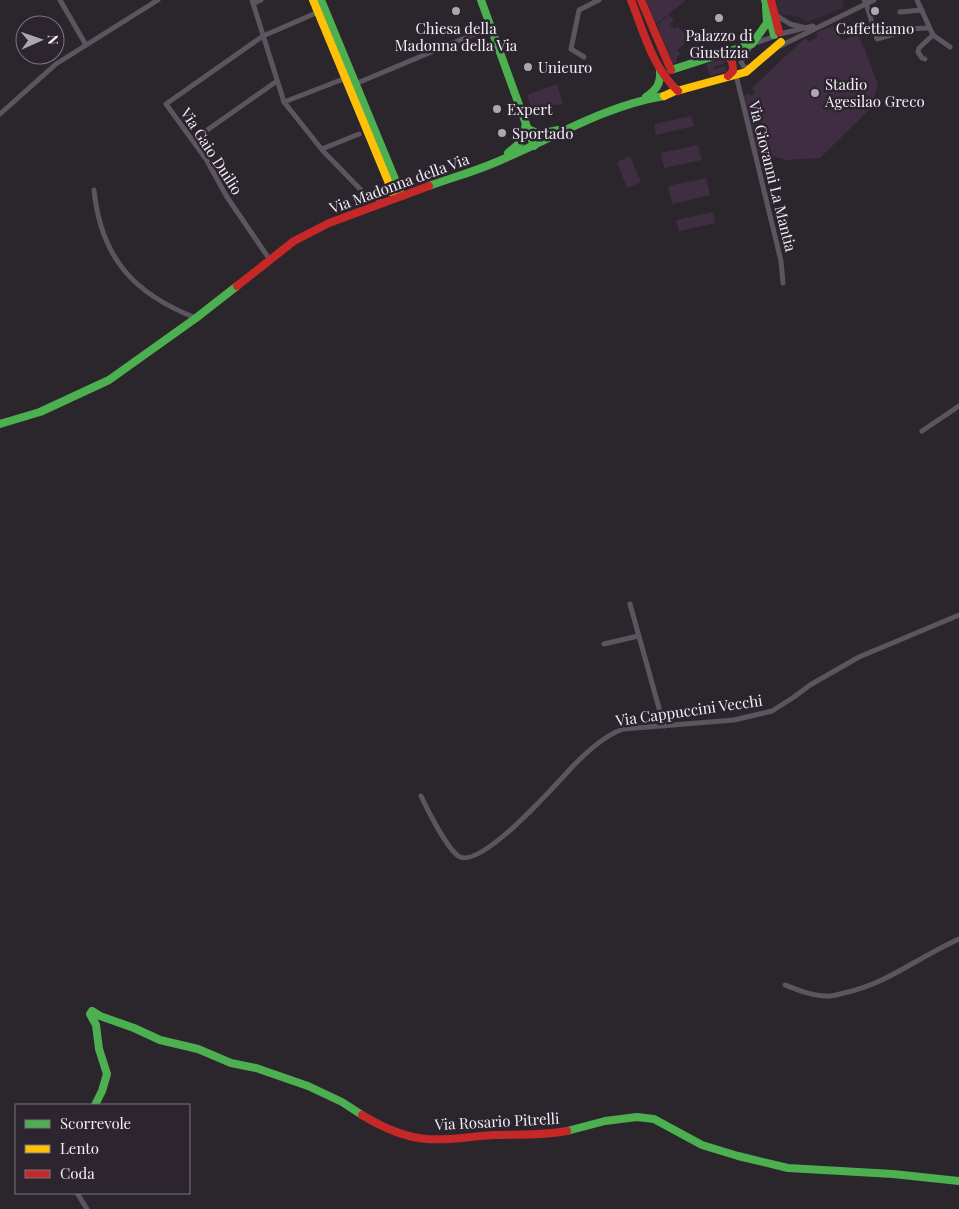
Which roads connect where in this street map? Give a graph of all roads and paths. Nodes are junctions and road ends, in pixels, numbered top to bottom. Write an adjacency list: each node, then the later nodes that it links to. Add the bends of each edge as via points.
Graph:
1 (60, 0): 29 (street)
2 (158, 0): 29 (street)
3 (261, 0): 12 (street)
4 (312, 0): 25 (street, via 316,12); 26 (street)
5 (321, 0): 26 (street)
6 (481, 0): 19 (street)
7 (599, 0): 32 (street, via 581,8 578,13 571,49)
8 (631, 0): 34 (street)
9 (641, 0): 36 (street)
10 (874, 0): 14 (street)
11 (917, 0): 15 (street)
12 (253, 2): 25 (street)
13 (768, 2): 17 (street); 27 (street); 28 (street, via 767,23)
14 (865, 2): 18 (street); 23 (street, via 877,39)
15 (922, 10): 16 (street); 21 (street)
16 (900, 12)
17 (775, 15): 20 (street, via 784,22); 27 (street)
18 (826, 22): 20 (street); 27 (street)
19 (491, 27): 41 (street); 50 (street)
20 (807, 28): 27 (street)
21 (929, 28): 22 (street); 24 (street)
22 (905, 29)
23 (897, 33)
24 (932, 35): 30 (street); 33 (street, via 919,48 918,52)
25 (263, 36): 39 (street); 52 (street, Via Gaio Duilio, via 166,104)
26 (332, 36): 38 (street); 41 (street)
27 (778, 40): 28 (street); 35 (street, Via Madonna della Via)
28 (752, 44): 31 (street); 35 (street, via 741,62)
29 (86, 45): 47 (street, via 56,64)
30 (950, 47)
31 (720, 54): 36 (street); 37 (street, via 733,62)
32 (584, 57)
33 (925, 59)
34 (659, 66): 40 (street); 44 (street, via 659,87)
35 (750, 68): 37 (street, Via Madonna della Via)
36 (671, 70): 40 (street)
37 (732, 76): 42 (street, Via Madonna della Via); 60 (street, Via Giovanni La Mantia, via 781,260)
38 (346, 78): 45 (street); 57 (street)
39 (277, 81): 45 (street); 52 (street)
40 (668, 82): 42 (street); 43 (street, via 666,90)
41 (355, 84): 57 (street)
42 (678, 91): 43 (street, Via Madonna della Via)
43 (654, 98): 44 (street, Via Madonna della Via)
44 (640, 100): 49 (street, Via Madonna della Via)
45 (284, 102): 54 (street)
46 (0, 104): 47 (street)
47 (5, 108): 48 (street)
48 (0, 114)
49 (583, 123): 50 (street, via 541,135 532,133); 53 (street, Via Madonna della Via)
50 (526, 126): 53 (street); 55 (street, via 520,145)
51 (359, 134): 54 (street)
52 (193, 140): 59 (street, Via Gaio Duilio)
53 (534, 146): 55 (street, Via Madonna della Via)
54 (322, 149): 58 (street, via 364,192)
55 (494, 164): 57 (street, Via Madonna della Via)
56 (94, 190): 61 (street, via 102,231 115,260 151,296)
57 (398, 197): 58 (street, Via Madonna della Via)
58 (382, 203): 59 (street, Via Madonna della Via, via 320,228)
59 (270, 260): 61 (street, Via Madonna della Via)
60 (783, 282)
61 (196, 318): 63 (street, Via Madonna della Via, via 109,380 40,412)
62 (959, 406): 64 (street)
63 (0, 424)
64 (922, 431)
65 (630, 604): 67 (street)
66 (959, 615): 69 (street, Via Cappuccini Vecchi, via 858,657 772,711 734,720)
67 (638, 636): 68 (street); 69 (street)
68 (604, 644)
69 (664, 726): 70 (street, Via Cappuccini Vecchi, via 610,734 500,839 467,858 454,853)
70 (421, 796)
71 (959, 939): 72 (street, via 891,976 850,992 826,996)
72 (785, 986)
73 (96, 1104): 74 (street, Via Rosario Pitrelli, via 107,1074 96,1024 90,1014 92,1011 160,1040 198,1049 308,1086 372,1121 425,1138 545,1134 637,1117 654,1119 702,1145 788,1168)
74 (959, 1181)
75 (79, 1194): 76 (street)
76 (87, 1209)

